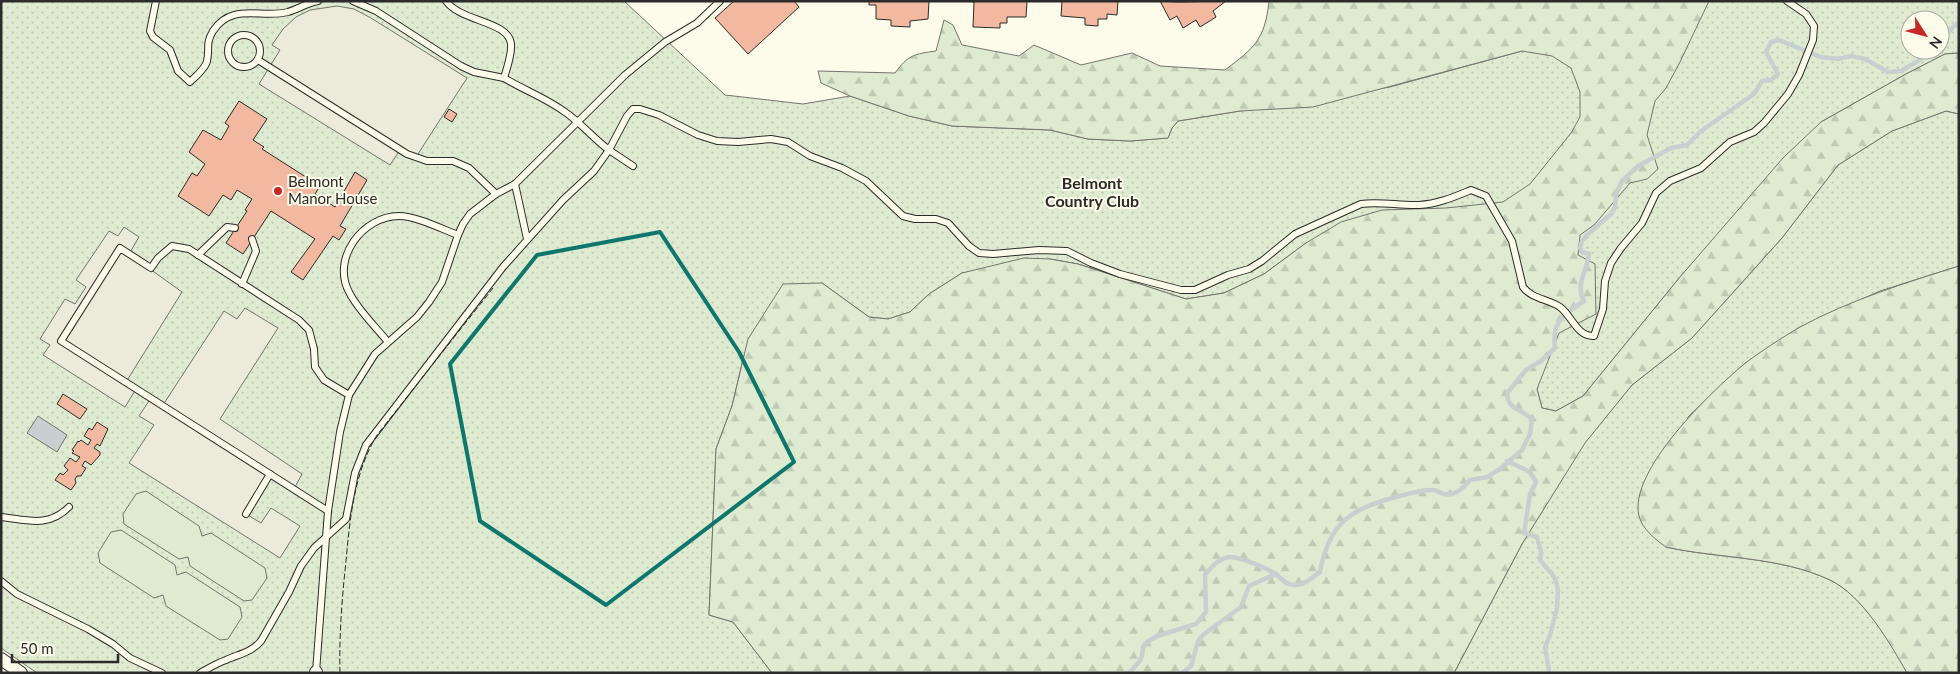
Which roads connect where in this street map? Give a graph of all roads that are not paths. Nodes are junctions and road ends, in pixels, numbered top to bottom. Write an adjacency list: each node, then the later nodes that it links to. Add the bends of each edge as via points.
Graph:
1 (156, 1): 2 (lane, via 150,31 170,50 178,71 190,82 207,62 208,42 224,20 244,12 289,12)
2 (318, 1)
3 (353, 1): 8 (lane, via 376,11 461,66)
4 (446, 1): 8 (lane, via 462,15 501,28 507,34 511,52)
5 (720, 1): 9 (lane, via 697,23 666,42 625,75)
6 (1787, 1): 10 (lane, via 1801,10 1814,26 1813,40 1788,94 1758,128 1730,142 1701,168 1660,188 1642,223 1611,263 1605,280 1603,309 1594,336 1580,331 1558,306 1527,293 1512,241 1486,196 1475,190 1444,201 1421,204 1361,204 1295,234 1249,268 1188,290 1130,278 1067,250 979,253 948,223 902,216 866,181 810,156 788,142 771,138 744,142 716,141 698,136 640,108 632,109)
7 (258, 60): 7 (lane, via 260,49 251,37 240,35 229,44 227,55 234,66 246,68); 13 (lane, via 407,154 469,168)
8 (504, 78): 9 (lane, via 542,96)
9 (578, 121): 10 (lane); 12 (lane)
10 (609, 150): 11 (lane); 17 (lane, via 594,171)
11 (633, 166)
12 (515, 184): 13 (lane); 17 (lane)
13 (496, 194): 15 (lane, via 470,214)
14 (235, 228): 18 (lane, via 227,227)
15 (458, 235): 20 (lane, via 442,282 429,302 417,317); 20 (lane, via 402,216 379,220 356,237 345,266 348,292)
16 (252, 239): 19 (lane, via 256,251)
17 (527, 239): 27 (lane, via 366,444 355,473 346,519)
18 (198, 255): 19 (lane); 22 (lane, via 189,249 172,246 151,268 120,248 61,341)
19 (242, 284): 21 (lane, via 299,320 309,330 315,367 324,380)
20 (387, 342): 21 (lane, via 366,365)
21 (349, 395): 24 (lane)
22 (270, 474): 24 (lane); 25 (lane)
23 (69, 507): 26 (lane, via 50,520)
24 (328, 511): 27 (lane)
25 (246, 514)
26 (1, 517)
27 (325, 538): 30 (lane); 33 (lane, via 301,566 256,648)
28 (1, 581): 32 (lane, via 17,594 88,629 130,658)
29 (1, 659): 31 (street)
30 (316, 672)
31 (21, 673)
32 (162, 673)
33 (200, 673)

